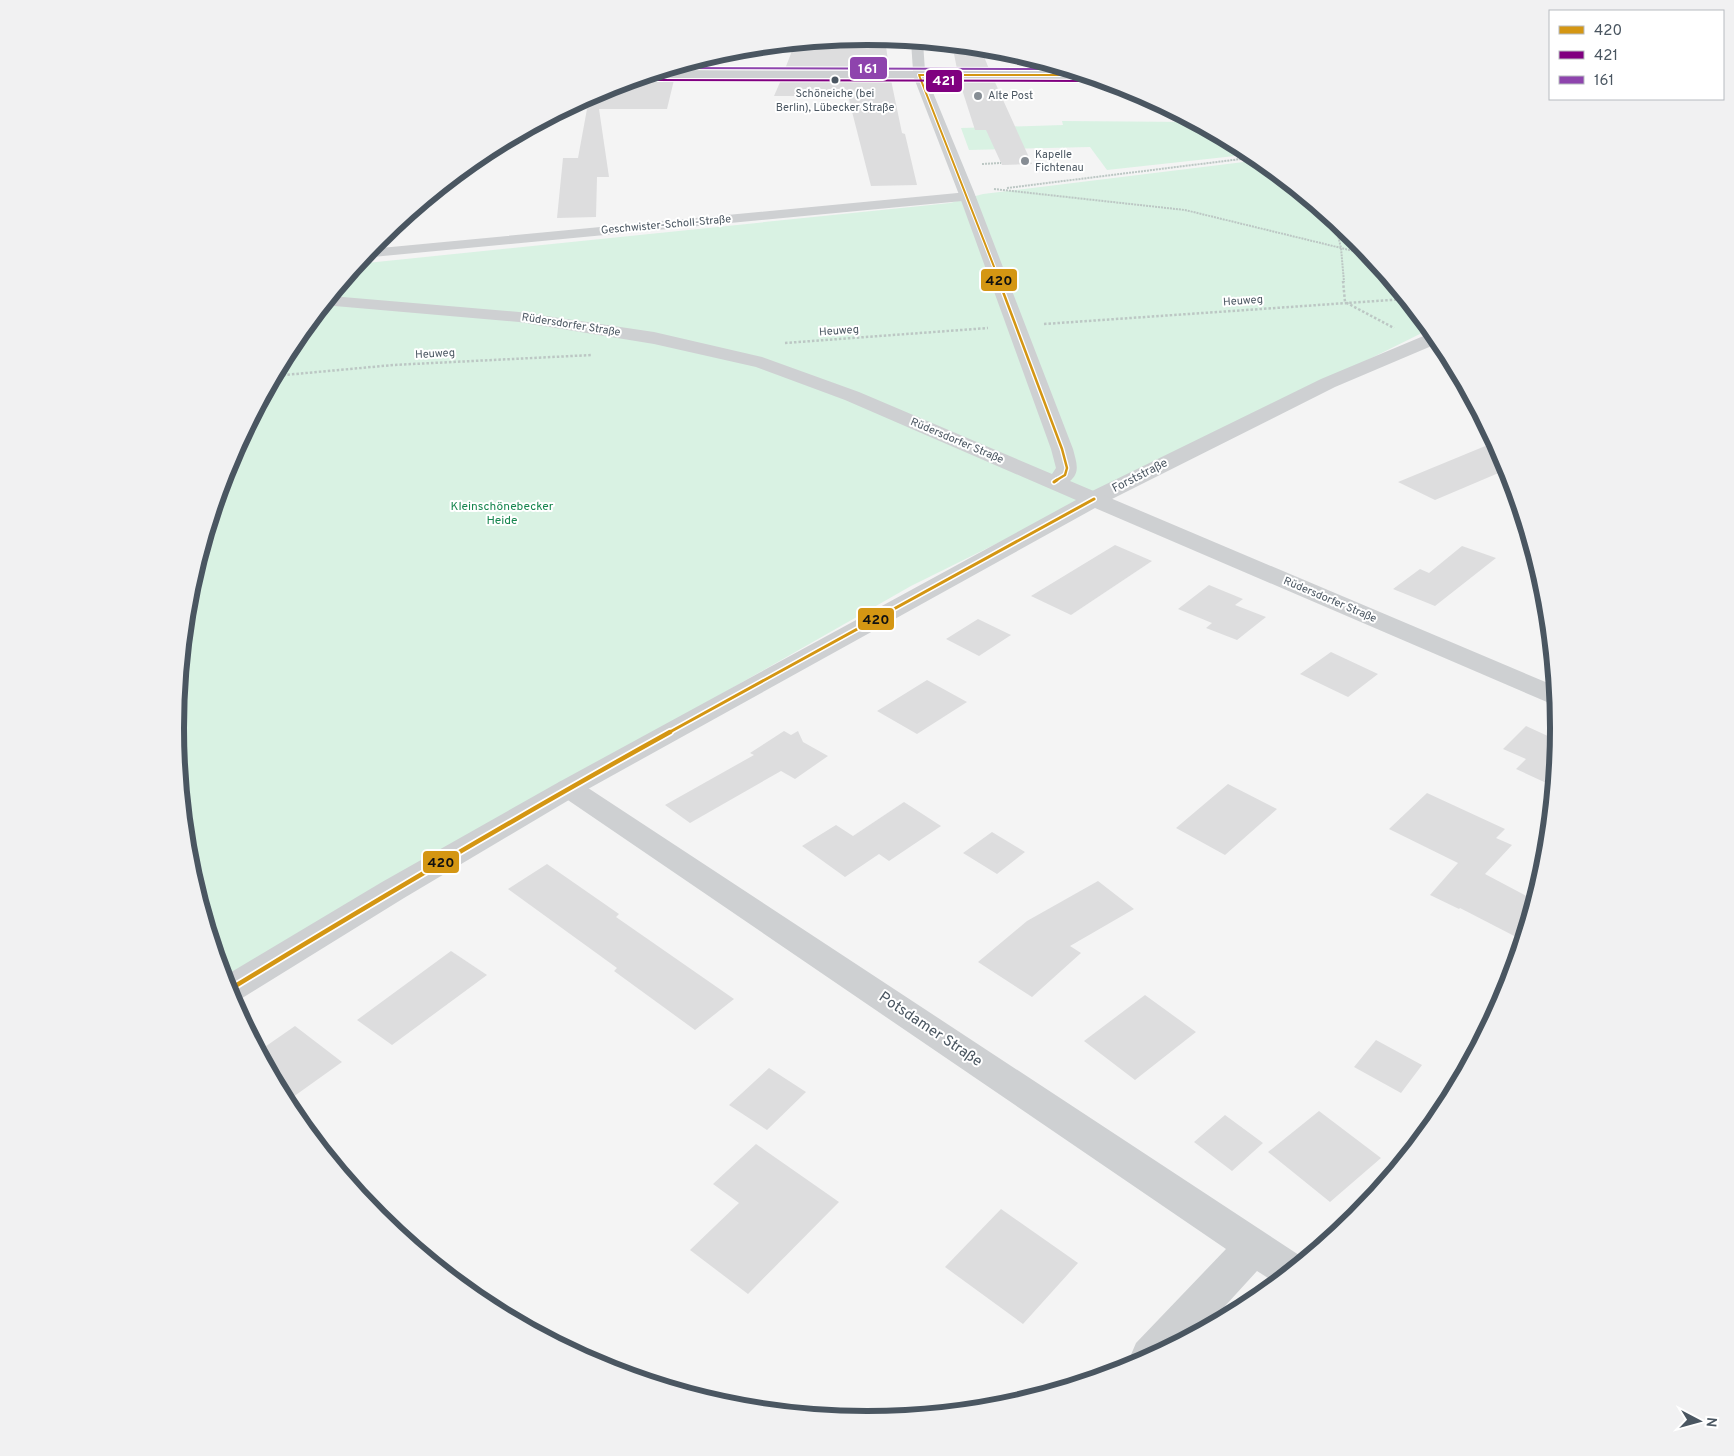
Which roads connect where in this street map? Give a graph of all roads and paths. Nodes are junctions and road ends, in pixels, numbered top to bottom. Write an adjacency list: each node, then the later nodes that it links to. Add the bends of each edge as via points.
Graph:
1 (917, 47): 3 (street)
2 (670, 74): 3 (street)
3 (919, 75): 4 (street); 7 (street)
4 (1067, 75)
5 (1244, 159): 6 (path)
6 (1002, 189): 7 (path); 9 (path, via 1185,210)
7 (967, 195): 11 (street, Geschwister-Scholl-Straße); 15 (street)
8 (1338, 234): 9 (path)
9 (1342, 248): 10 (path); 14 (path)
10 (1356, 252)
11 (377, 253)
12 (1399, 299): 14 (path, Heuweg)
13 (334, 302): 20 (street, Rüdersdorfer Straße, via 519,316 654,338 762,363 852,396)
14 (1345, 302): 15 (path, Heuweg); 16 (path)
15 (1016, 326): 17 (path, Heuweg); 20 (street, via 1067,468 1065,475)
16 (1429, 340): 21 (street, Forststraße, via 1328,383)
17 (783, 343)
18 (598, 355): 19 (path, Heuweg, via 393,365)
19 (283, 375)
20 (1054, 482): 21 (street, Rüdersdorfer Straße)
21 (1094, 500): 22 (street, Rüdersdorfer Straße); 23 (street, Forststraße)
22 (1549, 693)
23 (569, 788): 24 (street, Forststraße); 25 (street, Potsdamer Straße)
24 (235, 986)
25 (1254, 1247): 26 (street, Potsdamer Straße); 27 (street)
26 (1285, 1268)
27 (1164, 1343)

